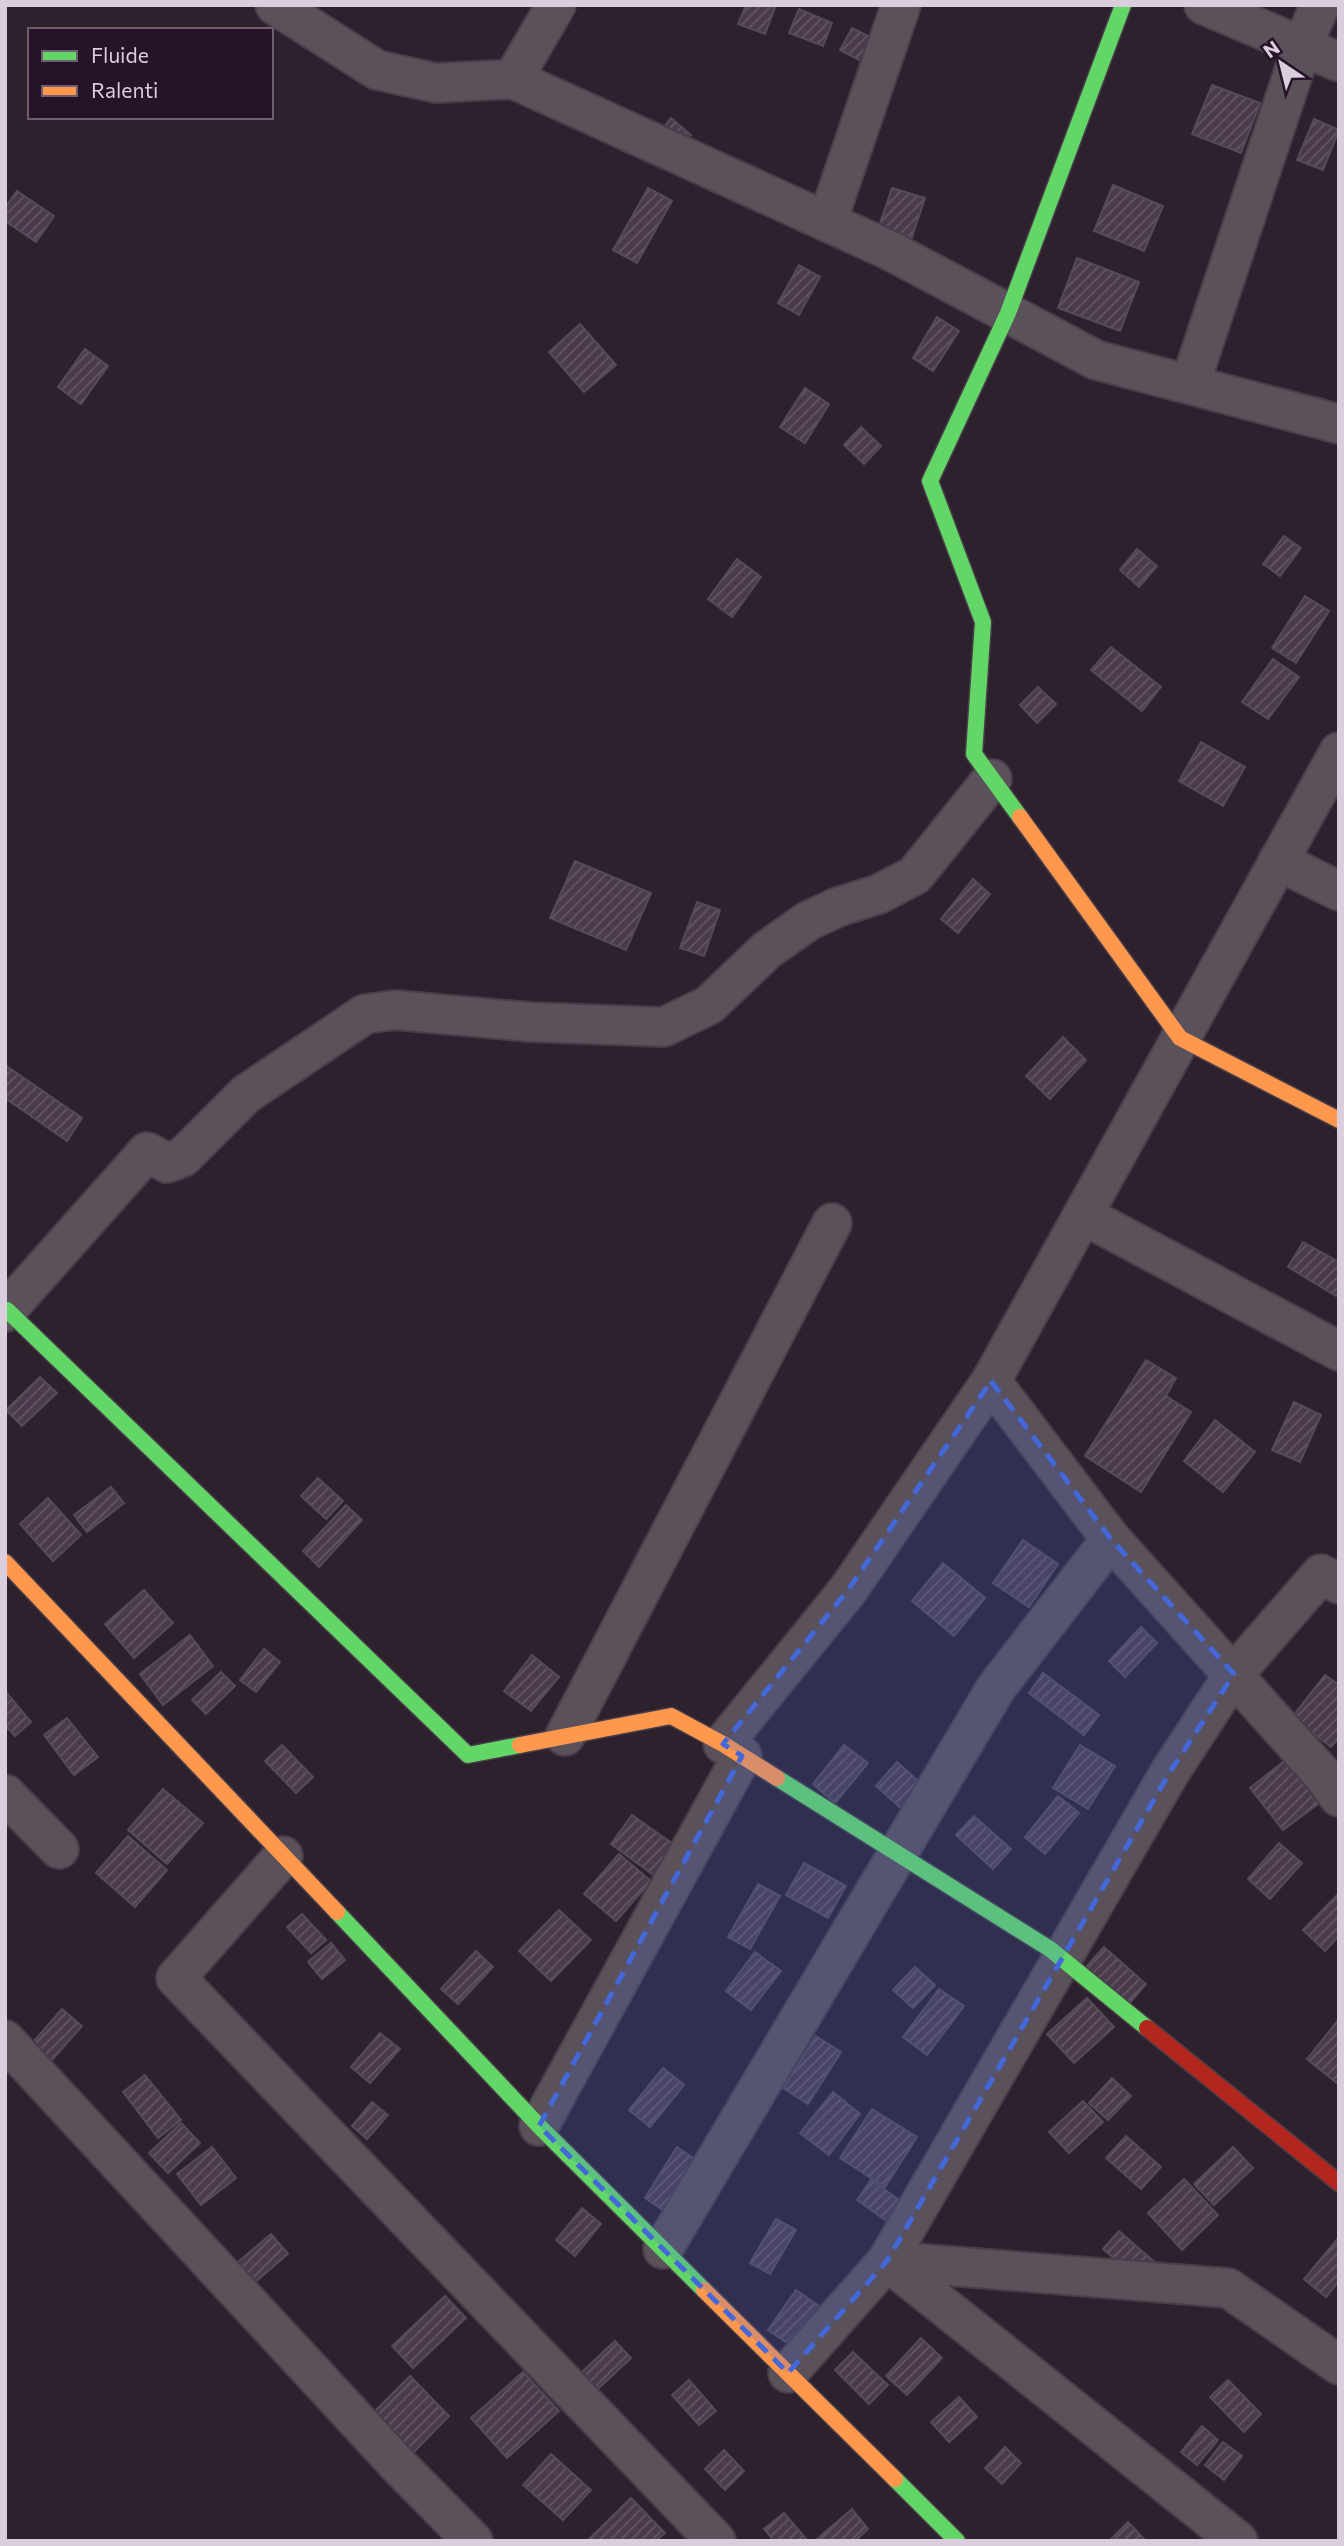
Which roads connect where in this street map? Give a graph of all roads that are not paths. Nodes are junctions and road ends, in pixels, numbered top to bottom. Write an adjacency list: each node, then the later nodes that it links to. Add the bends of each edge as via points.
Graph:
1 (275, 5): 9 (street, via 377,71 436,83)
2 (556, 5): 9 (street)
3 (901, 5): 10 (street)
4 (1123, 5): 11 (street)
5 (1204, 5): 7 (street)
6 (1320, 5): 7 (street)
7 (1302, 47): 8 (street); 12 (street)
8 (1339, 62)
9 (513, 79): 10 (street)
10 (827, 222): 11 (street)
11 (1008, 313): 12 (street, via 1096,360); 15 (street, via 930,481 983,622 974,754)
12 (1190, 384): 13 (street)
13 (1339, 424)
14 (1339, 751): 16 (street)
15 (992, 779): 18 (street); 22 (street, via 915,875 880,894 808,921 767,950 709,1005 664,1027 395,1010 365,1014 246,1094 183,1157 167,1163 147,1152)
16 (1278, 861): 17 (street); 18 (street)
17 (1339, 891)
18 (1180, 1038): 19 (street); 20 (street)
19 (1339, 1120)
20 (1083, 1215): 23 (street); 24 (street)
21 (832, 1223): 29 (street)
22 (6, 1311): 29 (street, via 468,1755)
23 (1339, 1351)
24 (991, 1381): 25 (street); 30 (street)
25 (1111, 1539): 28 (street); 34 (street, via 996,1688)
26 (5, 1562): 35 (street)
27 (1339, 1584): 28 (street, via 1321,1574)
28 (1234, 1674): 32 (street); 36 (street, via 1170,1772)
29 (565, 1736): 30 (street, via 671,1716)
30 (732, 1750): 34 (street); 38 (street)
31 (5, 1794): 33 (street)
32 (1339, 1797)
33 (59, 1849)
34 (898, 1854): 36 (street); 40 (street)
35 (283, 1856): 38 (street); 45 (street, via 176,1978)
36 (1061, 1958): 39 (street); 41 (street)
37 (5, 2040): 44 (street)
38 (539, 2126): 40 (street)
39 (1339, 2183)
40 (663, 2249): 43 (street)
41 (887, 2261): 42 (street, via 1228,2288); 43 (street); 47 (street)
42 (1339, 2365)
43 (788, 2373): 46 (street)
44 (473, 2541)
45 (716, 2541)
46 (957, 2541)
47 (1238, 2541)

